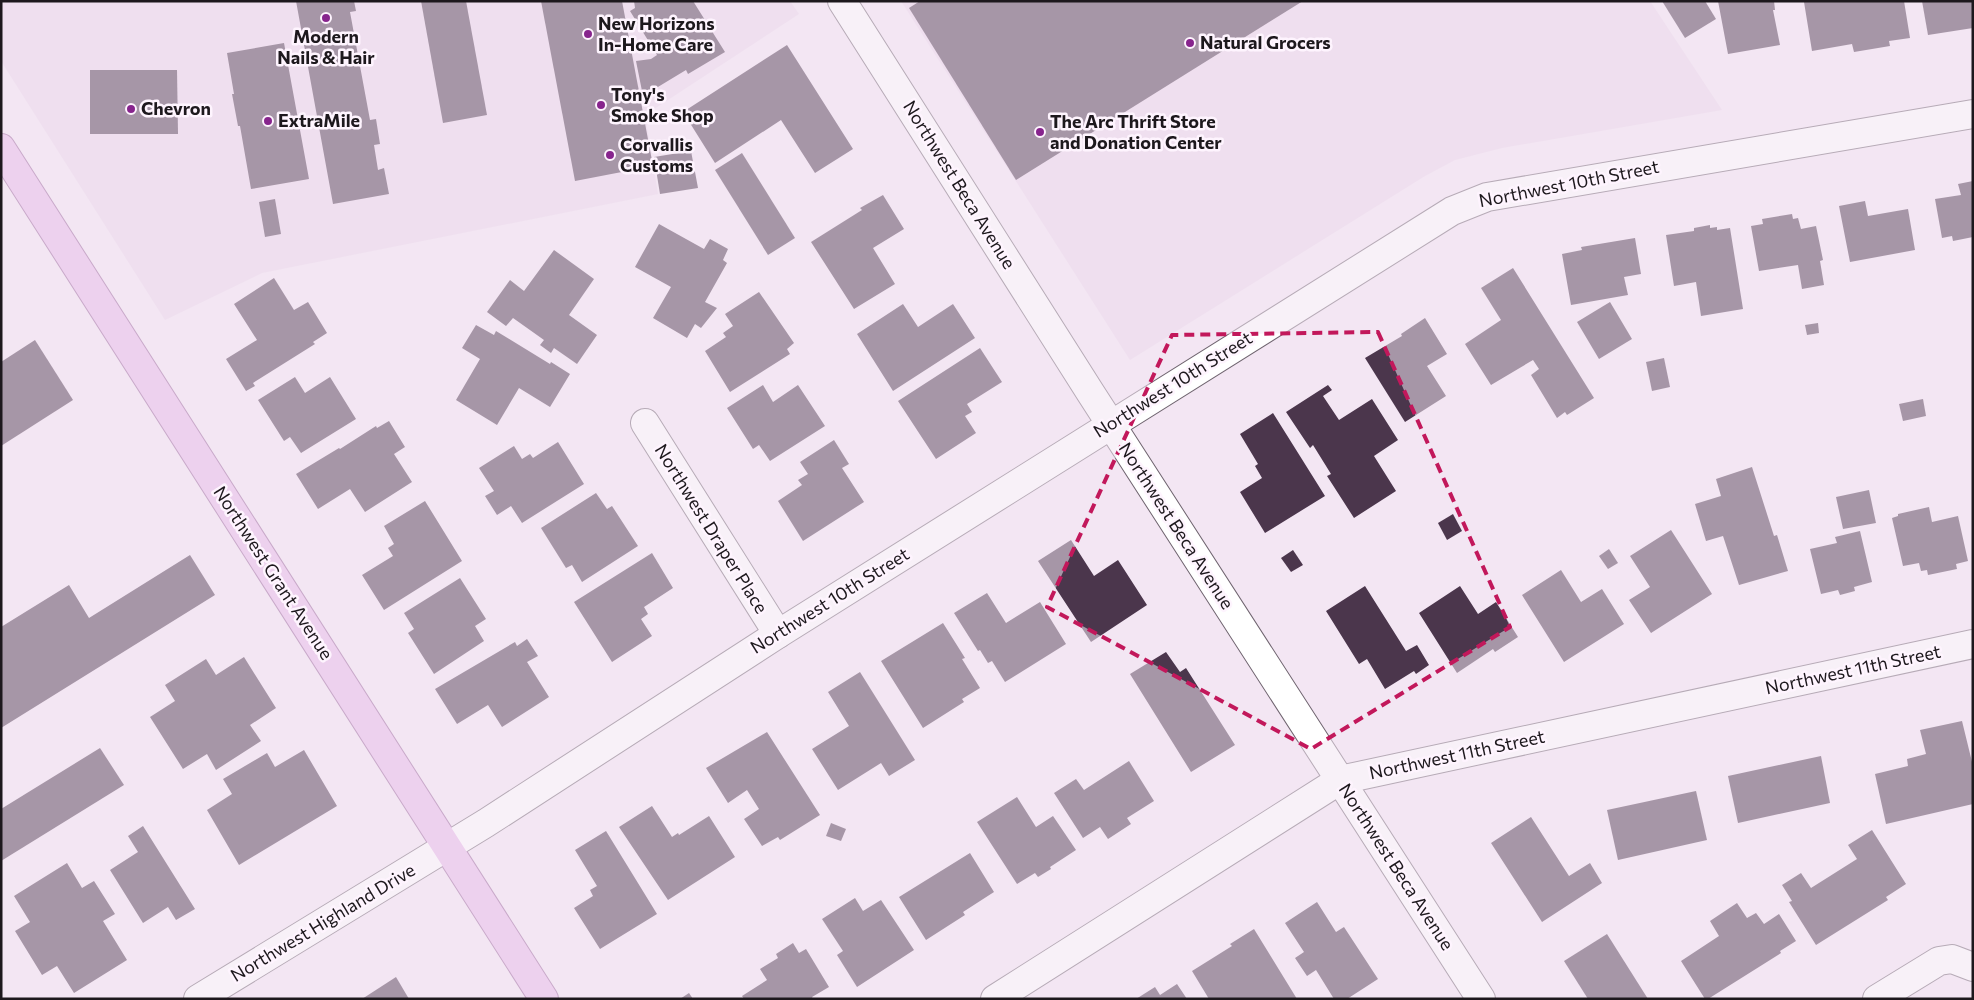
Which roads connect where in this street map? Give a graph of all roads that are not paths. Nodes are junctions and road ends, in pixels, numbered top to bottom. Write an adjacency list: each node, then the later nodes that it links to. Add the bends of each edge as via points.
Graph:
1 (842, 1): 5 (street, Northwest Beca Avenue)
2 (1973, 114): 5 (street, Northwest 10th Street, via 1487,197 1466,204 1427,225)
3 (1, 148): 9 (main road, Northwest Grant Avenue)
4 (645, 423): 6 (street, Northwest Draper Place)
5 (1111, 424): 6 (street, Northwest 10th Street); 8 (street, Northwest Beca Avenue)
6 (778, 634): 9 (street, Northwest 10th Street)
7 (1973, 644): 8 (street, Northwest 11th Street)
8 (1340, 780): 13 (street, Northwest 11th Street); 14 (street, Northwest Beca Avenue)
9 (448, 847): 11 (street, Northwest Highland Drive); 12 (main road, Northwest Grant Avenue)
10 (1962, 963): 15 (street, via 1939,961)
11 (198, 999)
12 (544, 999)
13 (995, 999)
14 (1481, 999)
15 (1877, 999)

